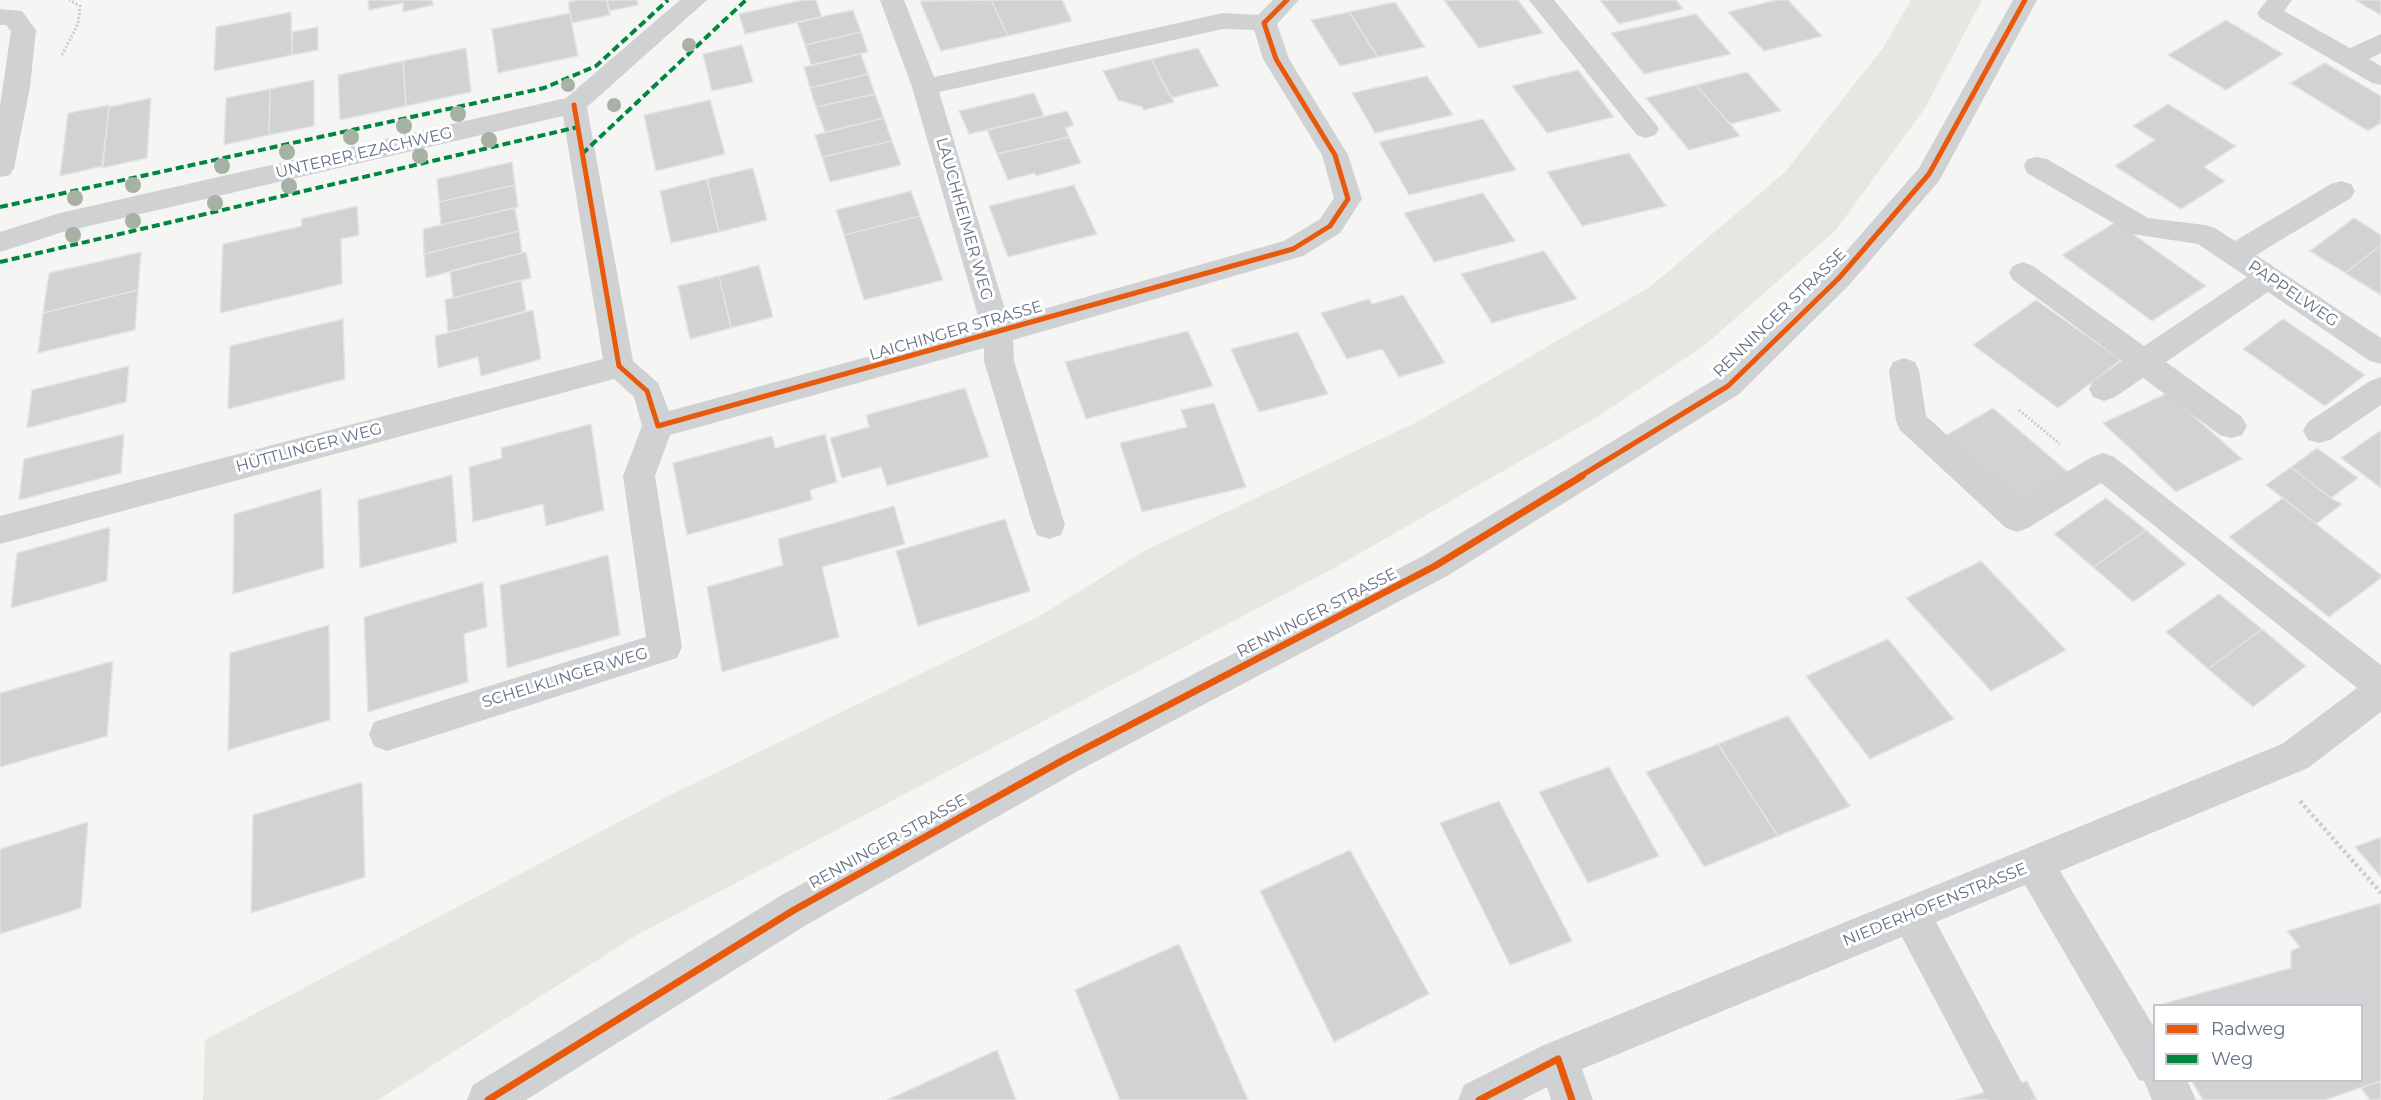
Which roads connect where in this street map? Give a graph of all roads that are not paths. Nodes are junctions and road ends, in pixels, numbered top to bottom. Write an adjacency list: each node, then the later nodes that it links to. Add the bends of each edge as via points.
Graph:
1 (695, 0): 13 (street, UNTERER EZACHWEG)
2 (892, 0): 12 (street, LAUCHHEIMER WEG)
3 (1287, 0): 8 (street)
4 (1541, 0): 14 (street)
5 (2025, 0): 42 (street, RENNINGER STRASSE, via 1929,174 1839,278 1728,386 1435,566 1065,759 794,910)
6 (2275, 7): 10 (street)
7 (0, 17): 16 (street, via 13,17 24,30)
8 (1264, 23): 12 (street, via 1223,21); 22 (street, LAICHINGER STRASSE, via 1276,59 1335,155 1348,199 1330,226 1293,249)
9 (2381, 42): 10 (street)
10 (2350, 59): 11 (street)
11 (2381, 77)
12 (925, 87): 22 (street, LAUCHHEIMER WEG)
13 (574, 105): 18 (street, UNTERER EZACHWEG, via 60,223); 25 (street)
14 (1646, 129)
15 (2037, 166): 19 (street, PAPPELWEG, via 2142,227 2205,235)
16 (0, 168)
17 (2341, 191): 19 (street)
18 (0, 242)
19 (2235, 255): 21 (street, PAPPELWEG)
20 (2023, 273): 24 (street)
21 (2268, 277): 23 (street, PAPPELWEG); 24 (street)
22 (998, 333): 29 (street, LAICHINGER STRASSE); 32 (street, LAUCHHEIMER WEG, via 999,360)
23 (2381, 352)
24 (2143, 362): 27 (street); 30 (street)
25 (619, 366): 29 (street, via 646,391); 33 (street, HÜTTLINGER WEG)
26 (1904, 370): 34 (street, via 1911,421 2017,518 2103,466)
27 (2104, 389)
28 (2381, 389): 31 (street)
29 (658, 426): 36 (street, SCHELKLINGER WEG, via 639,476 665,647)
30 (2231, 426)
31 (2319, 431)
32 (1049, 525)
33 (0, 530)
34 (2381, 686)
35 (2381, 691): 37 (street, NIEDERHOFENSTRASSE, via 2295,756)
36 (387, 735)
37 (2034, 864): 38 (street, NIEDERHOFENSTRASSE); 40 (street)
38 (1911, 915): 39 (street, NIEDERHOFENSTRASSE); 45 (street)
39 (1558, 1059): 43 (street, NIEDERHOFENSTRASSE); 44 (street)
40 (2153, 1063)
41 (2165, 1082): 46 (street)
42 (488, 1100)
43 (1479, 1100)
44 (1572, 1100)
45 (2010, 1100)
46 (2175, 1100)

